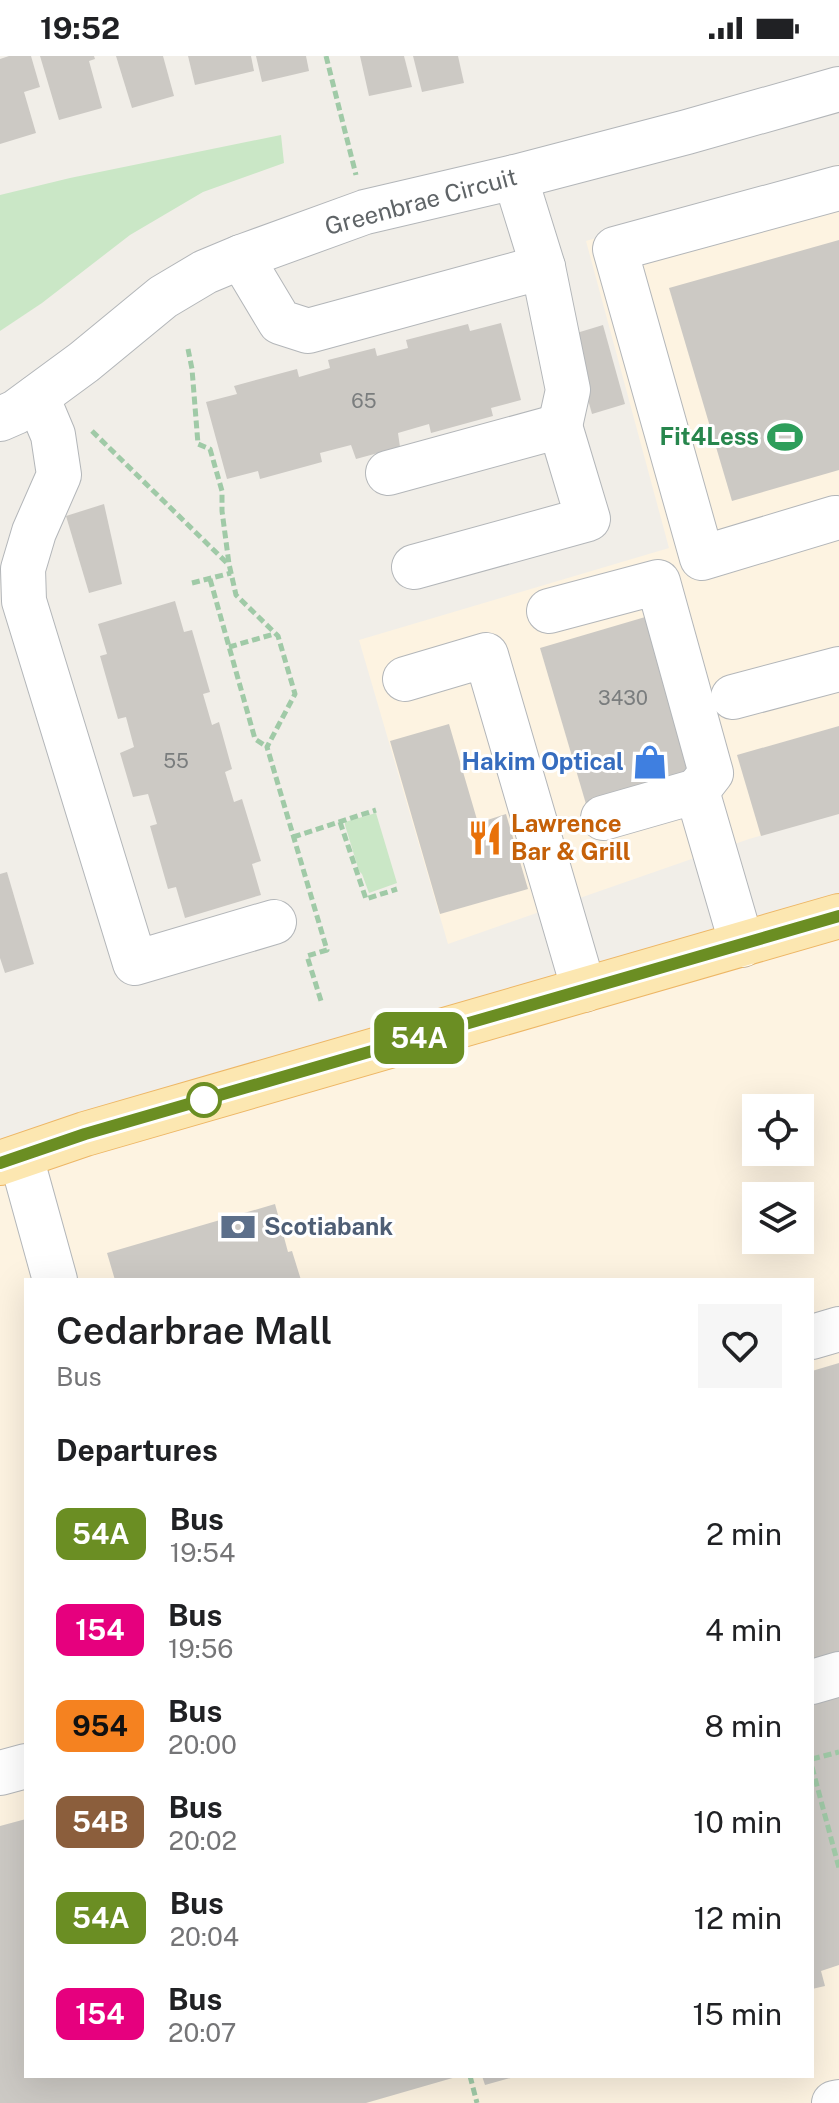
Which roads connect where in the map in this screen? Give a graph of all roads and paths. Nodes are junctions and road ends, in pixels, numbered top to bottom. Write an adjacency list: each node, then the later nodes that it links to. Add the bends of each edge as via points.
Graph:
1 (326, 56): 5 (path)
2 (839, 89): 3 (street, Greenbrae Circuit)
3 (515, 177): 5 (street, Greenbrae Circuit); 7 (street)
4 (839, 188): 13 (street, via 615,249 702,558)
5 (365, 212): 6 (street, Greenbrae Circuit)
6 (241, 257): 7 (street, via 280,322 308,331); 9 (street, Greenbrae Circuit, via 163,297)
7 (543, 267): 11 (street, via 568,390)
8 (188, 349): 14 (path, via 198,444 210,449 222,491)
9 (44, 391): 10 (street, Greenbrae Circuit); 14 (path); 33 (street, via 59,475 23,569 24,601 135,963)
10 (0, 419)
11 (560, 426): 12 (street); 15 (street, via 588,519)
12 (388, 473)
13 (838, 522)
14 (229, 564): 16 (path)
15 (414, 567)
16 (231, 573): 17 (path); 20 (path, via 236,595)
17 (210, 579): 18 (path); 21 (path)
18 (192, 583)
19 (549, 611): 26 (street, via 658,582 711,773)
20 (275, 634): 21 (path); 25 (path, via 295,694)
21 (229, 647): 25 (path, via 255,739)
22 (839, 669): 24 (street)
23 (405, 679): 35 (street, via 486,655)
24 (733, 697)
25 (267, 747): 30 (path)
26 (697, 791): 28 (street); 34 (street)
27 (376, 810): 29 (path)
28 (603, 818)
29 (340, 822): 30 (path); 31 (path, via 366,899)
30 (293, 837): 36 (path, via 327,950 307,956)
31 (397, 889)
32 (839, 916): 34 (main road)
33 (274, 922)
34 (742, 945): 35 (main road)
35 (584, 990): 37 (main road)
36 (322, 1004)
37 (10, 1160): 38 (street)
38 (54, 1278)
39 (839, 1329): 40 (street)
40 (814, 1336)
41 (839, 1674): 42 (street)
42 (814, 1681)
43 (839, 1752): 44 (path)
44 (814, 1758)
45 (24, 1767): 46 (street)
46 (0, 1773)
47 (814, 1774): 48 (path)
48 (839, 1868)
49 (471, 2078): 50 (path)
50 (477, 2103)

